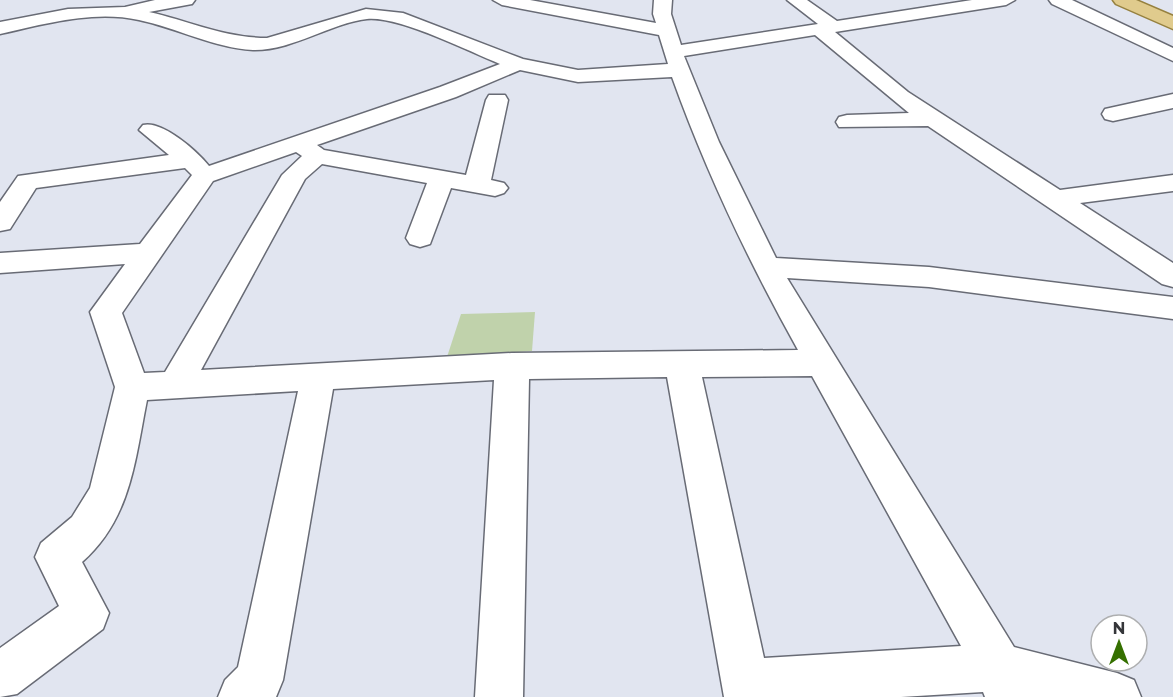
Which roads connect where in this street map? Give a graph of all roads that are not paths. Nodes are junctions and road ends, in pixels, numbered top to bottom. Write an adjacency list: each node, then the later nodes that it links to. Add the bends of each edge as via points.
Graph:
1 (186, 0): 9 (street)
2 (502, 0): 13 (street)
3 (663, 0): 13 (street, via 662,14)
4 (796, 0): 12 (street)
5 (1006, 0): 12 (street)
6 (1058, 0): 14 (street)
7 (1122, 0): 10 (main road)
8 (363, 7): 9 (street, via 268,44 255,45 226,41); 15 (street)
9 (122, 12): 11 (street, via 84,12)
10 (1173, 23)
11 (0, 28)
12 (826, 28): 13 (street); 19 (street, via 900,97)
13 (673, 51): 15 (street, via 578,76); 31 (street, via 707,142)
14 (1173, 55)
15 (518, 64): 22 (street)
16 (497, 100): 24 (street, via 486,186)
17 (1173, 101): 18 (street)
18 (1113, 114)
19 (932, 119): 20 (street); 26 (street)
20 (847, 122)
21 (151, 130): 23 (street)
22 (308, 149): 23 (street); 24 (street); 38 (street)
23 (198, 168): 27 (street, via 27,181); 29 (street)
24 (442, 178): 28 (street)
25 (1173, 183): 26 (street)
26 (1052, 199): 32 (street)
27 (0, 223)
28 (420, 238)
29 (146, 253): 30 (street); 39 (street, via 106,312)
30 (0, 263)
31 (766, 267): 33 (street, via 929,277); 34 (street)
32 (1173, 277)
33 (1173, 309)
34 (824, 363): 35 (street); 41 (street)
35 (682, 365): 36 (street); 42 (street)
36 (512, 366): 37 (street); 44 (street)
37 (318, 377): 38 (street); 43 (street, via 259,680)
38 (175, 385): 39 (street)
39 (132, 387): 40 (street, via 109,493 87,531 56,557 87,613)
40 (0, 677)
41 (1004, 682): 42 (street); 45 (street)
42 (746, 690)
43 (242, 697)
44 (499, 697)
45 (1117, 697)

